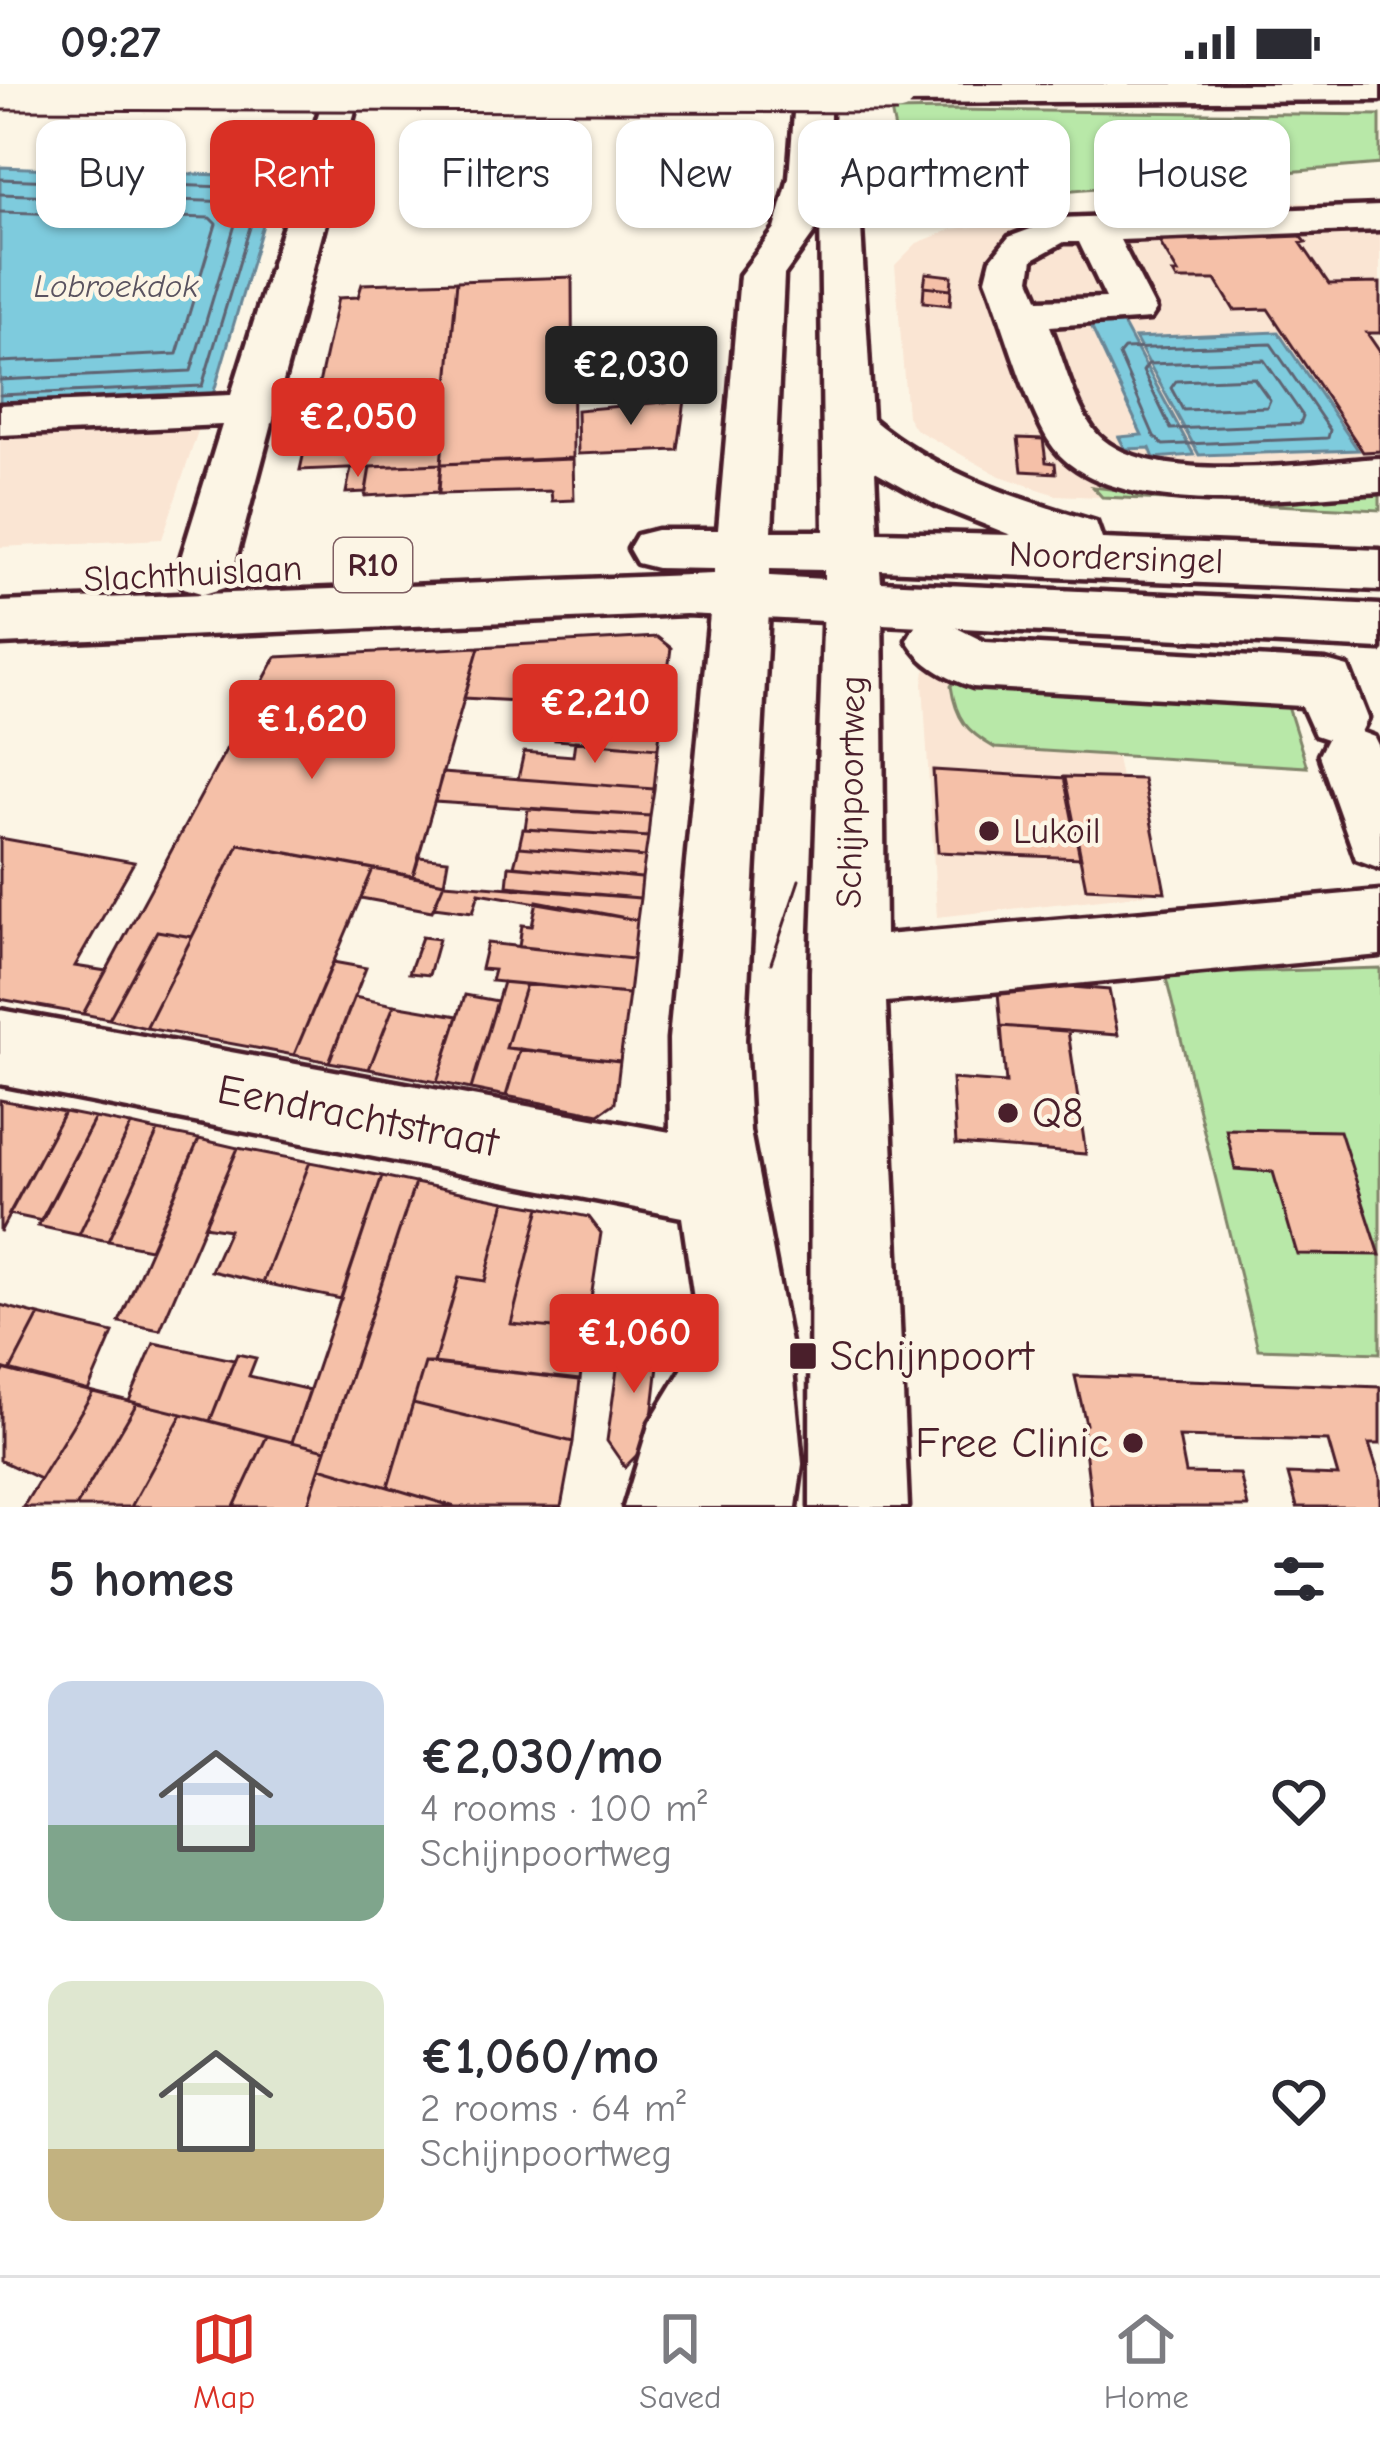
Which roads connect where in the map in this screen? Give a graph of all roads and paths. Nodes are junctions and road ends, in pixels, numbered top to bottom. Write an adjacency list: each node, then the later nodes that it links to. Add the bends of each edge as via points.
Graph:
1 (345, 84): 9 (main road)
2 (798, 84): 14 (main road, via 812,113 809,178 795,230 762,275)
3 (837, 84): 11 (main road, Schijnpoortweg, via 849,99 855,153 840,210)
4 (0, 89): 5 (main road, bridge)
5 (1380, 89)
6 (1380, 218): 7 (main road)
7 (1093, 228): 8 (main road, via 1060,230 1019,247 1008,279); 8 (main road, via 1134,310)
8 (1022, 314): 12 (main road, via 1072,438 1110,469 1172,483)
9 (250, 409): 10 (main road); 16 (main road)
10 (0, 420)
11 (850, 427): 13 (main road, via 880,453 1024,521); 17 (main road, Schijnpoortweg)
12 (1380, 475)
13 (1222, 562): 15 (main road, Noordersingel / R10); 17 (main road, Noordersingel / R10)
14 (743, 570): 16 (main road, Slachthuislaan / R10); 17 (main road, R10); 19 (main road, Slachthuislaan / R10); 27 (main road, via 707,1039)
15 (1380, 570)
16 (204, 574): 18 (main road, Slachthuislaan / R10)
17 (852, 574): 20 (main road, Noordersingel / R10); 25 (main road, Schijnpoortweg)
18 (0, 584)
19 (0, 622)
20 (1380, 627)
21 (937, 640): 22 (main road, via 973,664 1326,684)
22 (1350, 722): 23 (main road)
23 (1380, 839)
24 (1380, 922): 25 (main road)
25 (848, 972): 31 (main road, Schijnpoortweg)
26 (0, 1047): 27 (main road, Eendrachtstraat)
27 (716, 1182): 28 (main road)
28 (746, 1348): 29 (main road, via 684,1456); 30 (main road, via 754,1464)
29 (673, 1507)
30 (747, 1507)
31 (859, 1507)

